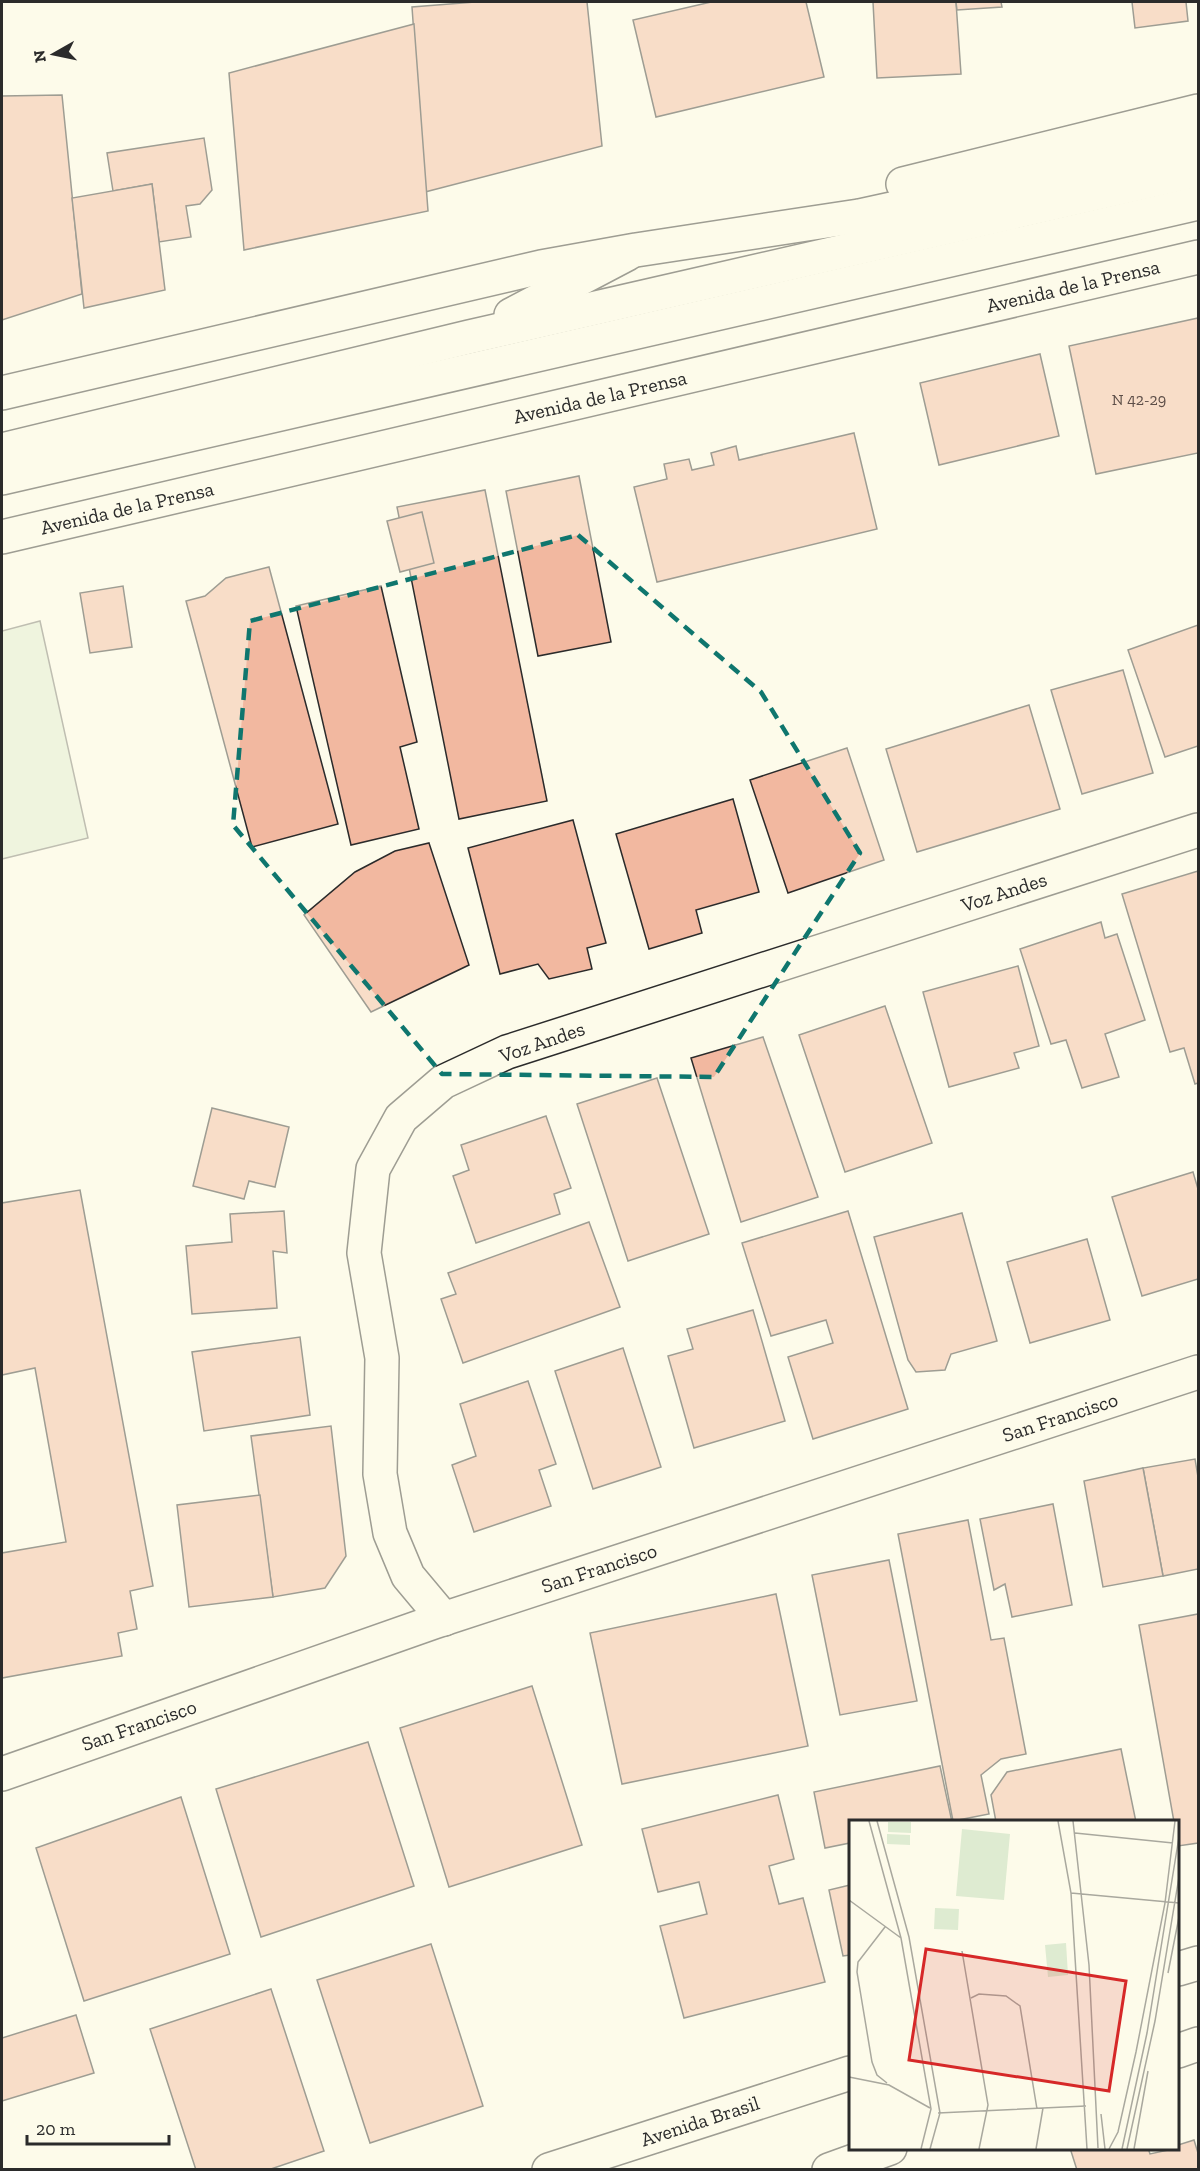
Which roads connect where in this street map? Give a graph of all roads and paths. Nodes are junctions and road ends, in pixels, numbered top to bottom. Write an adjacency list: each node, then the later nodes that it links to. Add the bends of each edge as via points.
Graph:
1 (1198, 111): 5 (street)
2 (1198, 142): 5 (street, via 859,216)
3 (1198, 170): 7 (street)
4 (1198, 203): 10 (street)
5 (636, 250): 7 (street); 8 (street, via 529,270)
6 (1198, 257): 11 (street, Avenida de la Prensa)
7 (469, 337): 9 (street)
8 (2, 393)
9 (2, 450)
10 (2, 478)
11 (2, 537)
12 (1198, 830): 14 (street, Voz Andes, via 507,1052 443,1083 402,1118 373,1169 364,1253 382,1358 380,1474 390,1533 408,1576)
13 (1198, 1372): 14 (street, San Francisco)
14 (444, 1619): 15 (street, San Francisco)
15 (2, 1773)
16 (1198, 1963): 17 (street)
17 (1179, 1969)
18 (1198, 2044): 19 (street)
19 (1179, 2051)
20 (849, 2073): 22 (street, Avenida Brasil)
21 (884, 2150): 23 (street)
22 (549, 2169)
23 (828, 2169)

